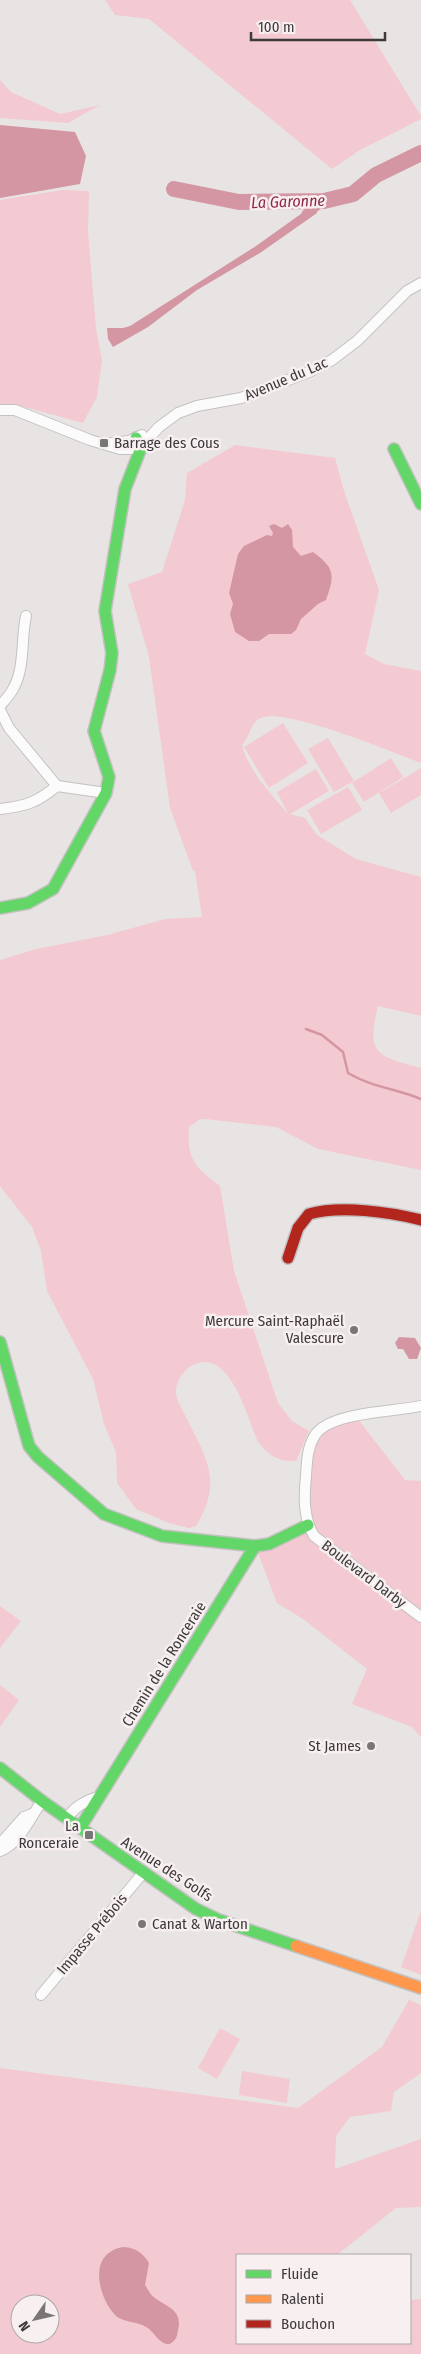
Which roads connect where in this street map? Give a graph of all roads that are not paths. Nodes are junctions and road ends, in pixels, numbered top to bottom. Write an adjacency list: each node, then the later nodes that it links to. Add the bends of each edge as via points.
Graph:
1 (421, 283): 3 (street, Avenue du Lac, via 407,291 357,342 332,360 242,398 178,413 147,440)
2 (0, 410): 3 (street, via 15,410 90,440)
3 (131, 444): 5 (street); 5 (street, via 140,453)
4 (394, 449): 6 (street)
5 (133, 464): 10 (street, via 125,489 106,611 112,653 110,670 94,731 109,778)
6 (421, 504)
7 (26, 616): 8 (street, via 19,675)
8 (0, 708): 9 (street, via 9,728)
9 (57, 786): 10 (street); 11 (street, via 24,807)
10 (106, 793): 12 (street, via 54,889 23,906)
11 (0, 808)
12 (0, 908)
13 (421, 1220): 14 (street, via 408,1216 318,1211 301,1222)
14 (288, 1258)
15 (0, 1342): 18 (street, via 29,1446 92,1506 104,1514 162,1536)
16 (421, 1406): 17 (street, via 334,1420 316,1434 307,1460)
17 (308, 1525): 18 (street, via 269,1544); 19 (street, Boulevard Darby, via 314,1536)
18 (255, 1546): 21 (street, Chemin de la Ronceraie)
19 (421, 1617)
20 (0, 1768): 22 (street, Avenue des Golfs)
21 (98, 1797): 24 (street, via 86,1800); 25 (street, Chemin de la Ronceraie)
22 (42, 1801): 23 (street); 24 (street, Avenue des Golfs)
23 (32, 1814): 26 (street, via 24,1817); 27 (street, via 30,1822)
24 (66, 1818): 25 (street, Avenue des Golfs)
25 (80, 1828): 28 (street, Avenue des Golfs)
26 (0, 1844)
27 (0, 1851)
28 (143, 1873): 29 (street, Avenue des Golfs, via 196,1909 219,1920); 30 (street, Impasse Prébois)
29 (421, 1988)
30 (41, 1995)

